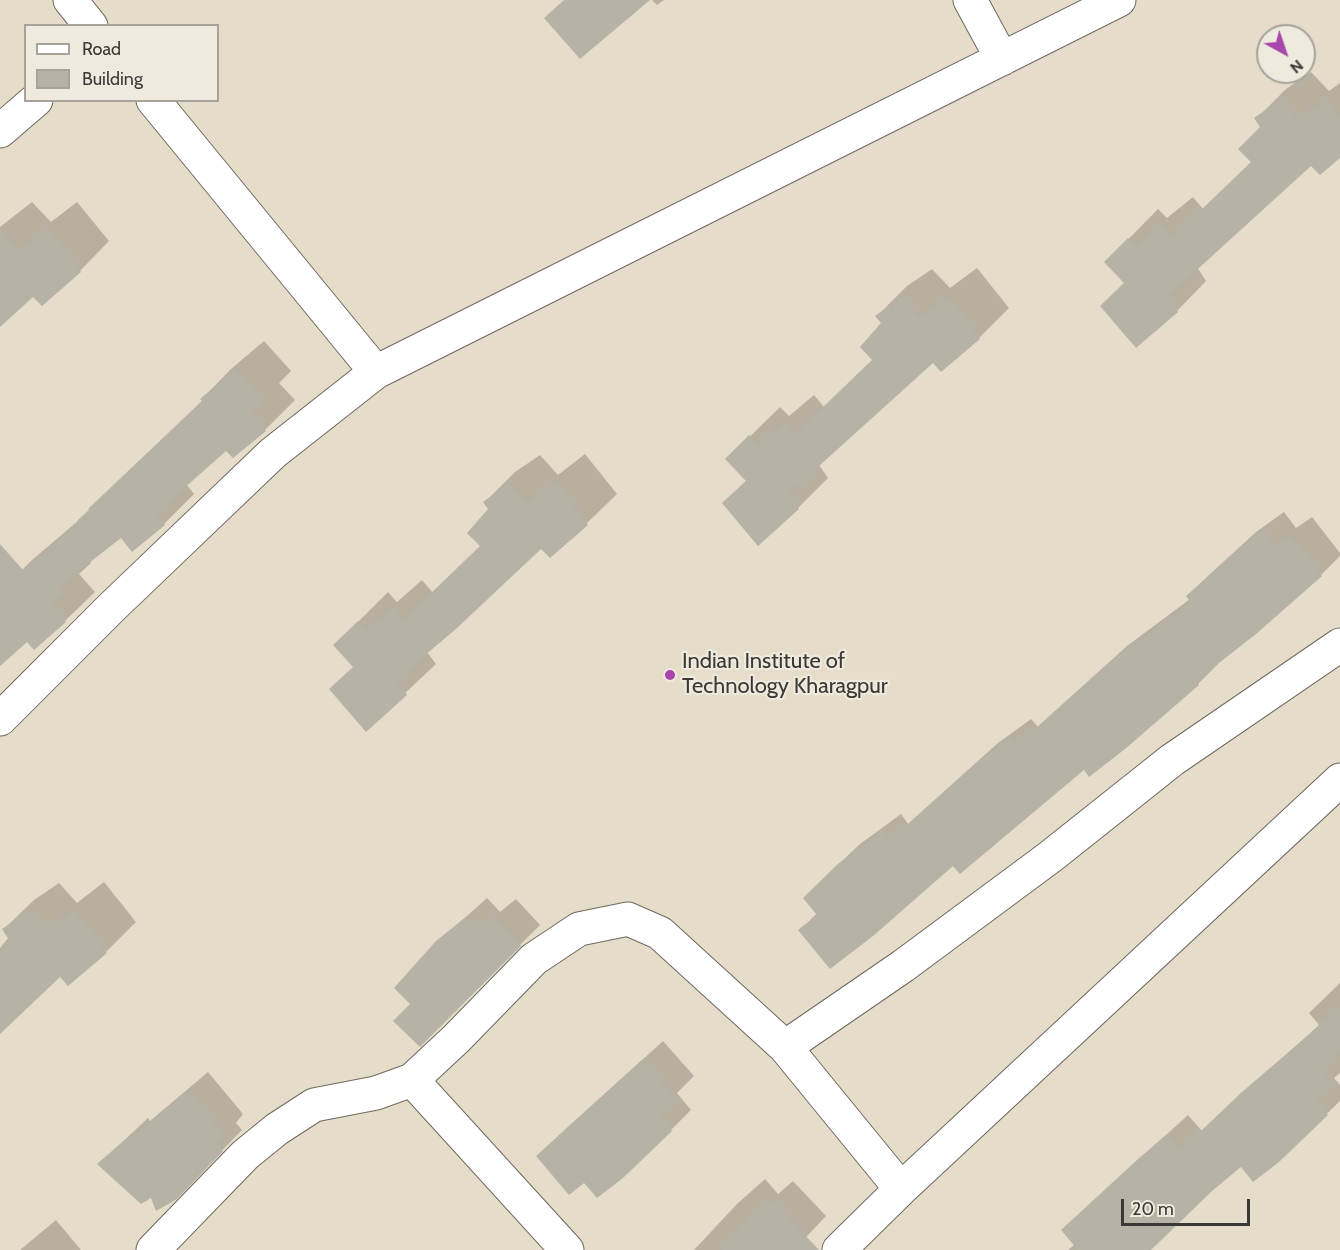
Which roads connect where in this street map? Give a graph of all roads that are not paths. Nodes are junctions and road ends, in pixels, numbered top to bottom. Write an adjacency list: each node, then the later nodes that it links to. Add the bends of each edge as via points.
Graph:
1 (70, 0): 4 (street)
2 (970, 0): 5 (street)
3 (1119, 0): 5 (street)
4 (89, 24)
5 (1002, 59): 9 (street)
6 (34, 102): 8 (street)
7 (155, 102): 9 (street)
8 (0, 131)
9 (376, 372): 11 (street, via 273,453)
10 (1340, 645): 13 (street, via 1172,760 1050,857)
11 (0, 719)
12 (1340, 780): 15 (street)
13 (785, 1047): 14 (street, via 660,933 628,919 579,929 534,959); 15 (street)
14 (412, 1080): 16 (street, via 376,1093 314,1105 277,1129 245,1155); 17 (street)
15 (900, 1189): 18 (street)
16 (153, 1250)
17 (567, 1250)
18 (839, 1250)

